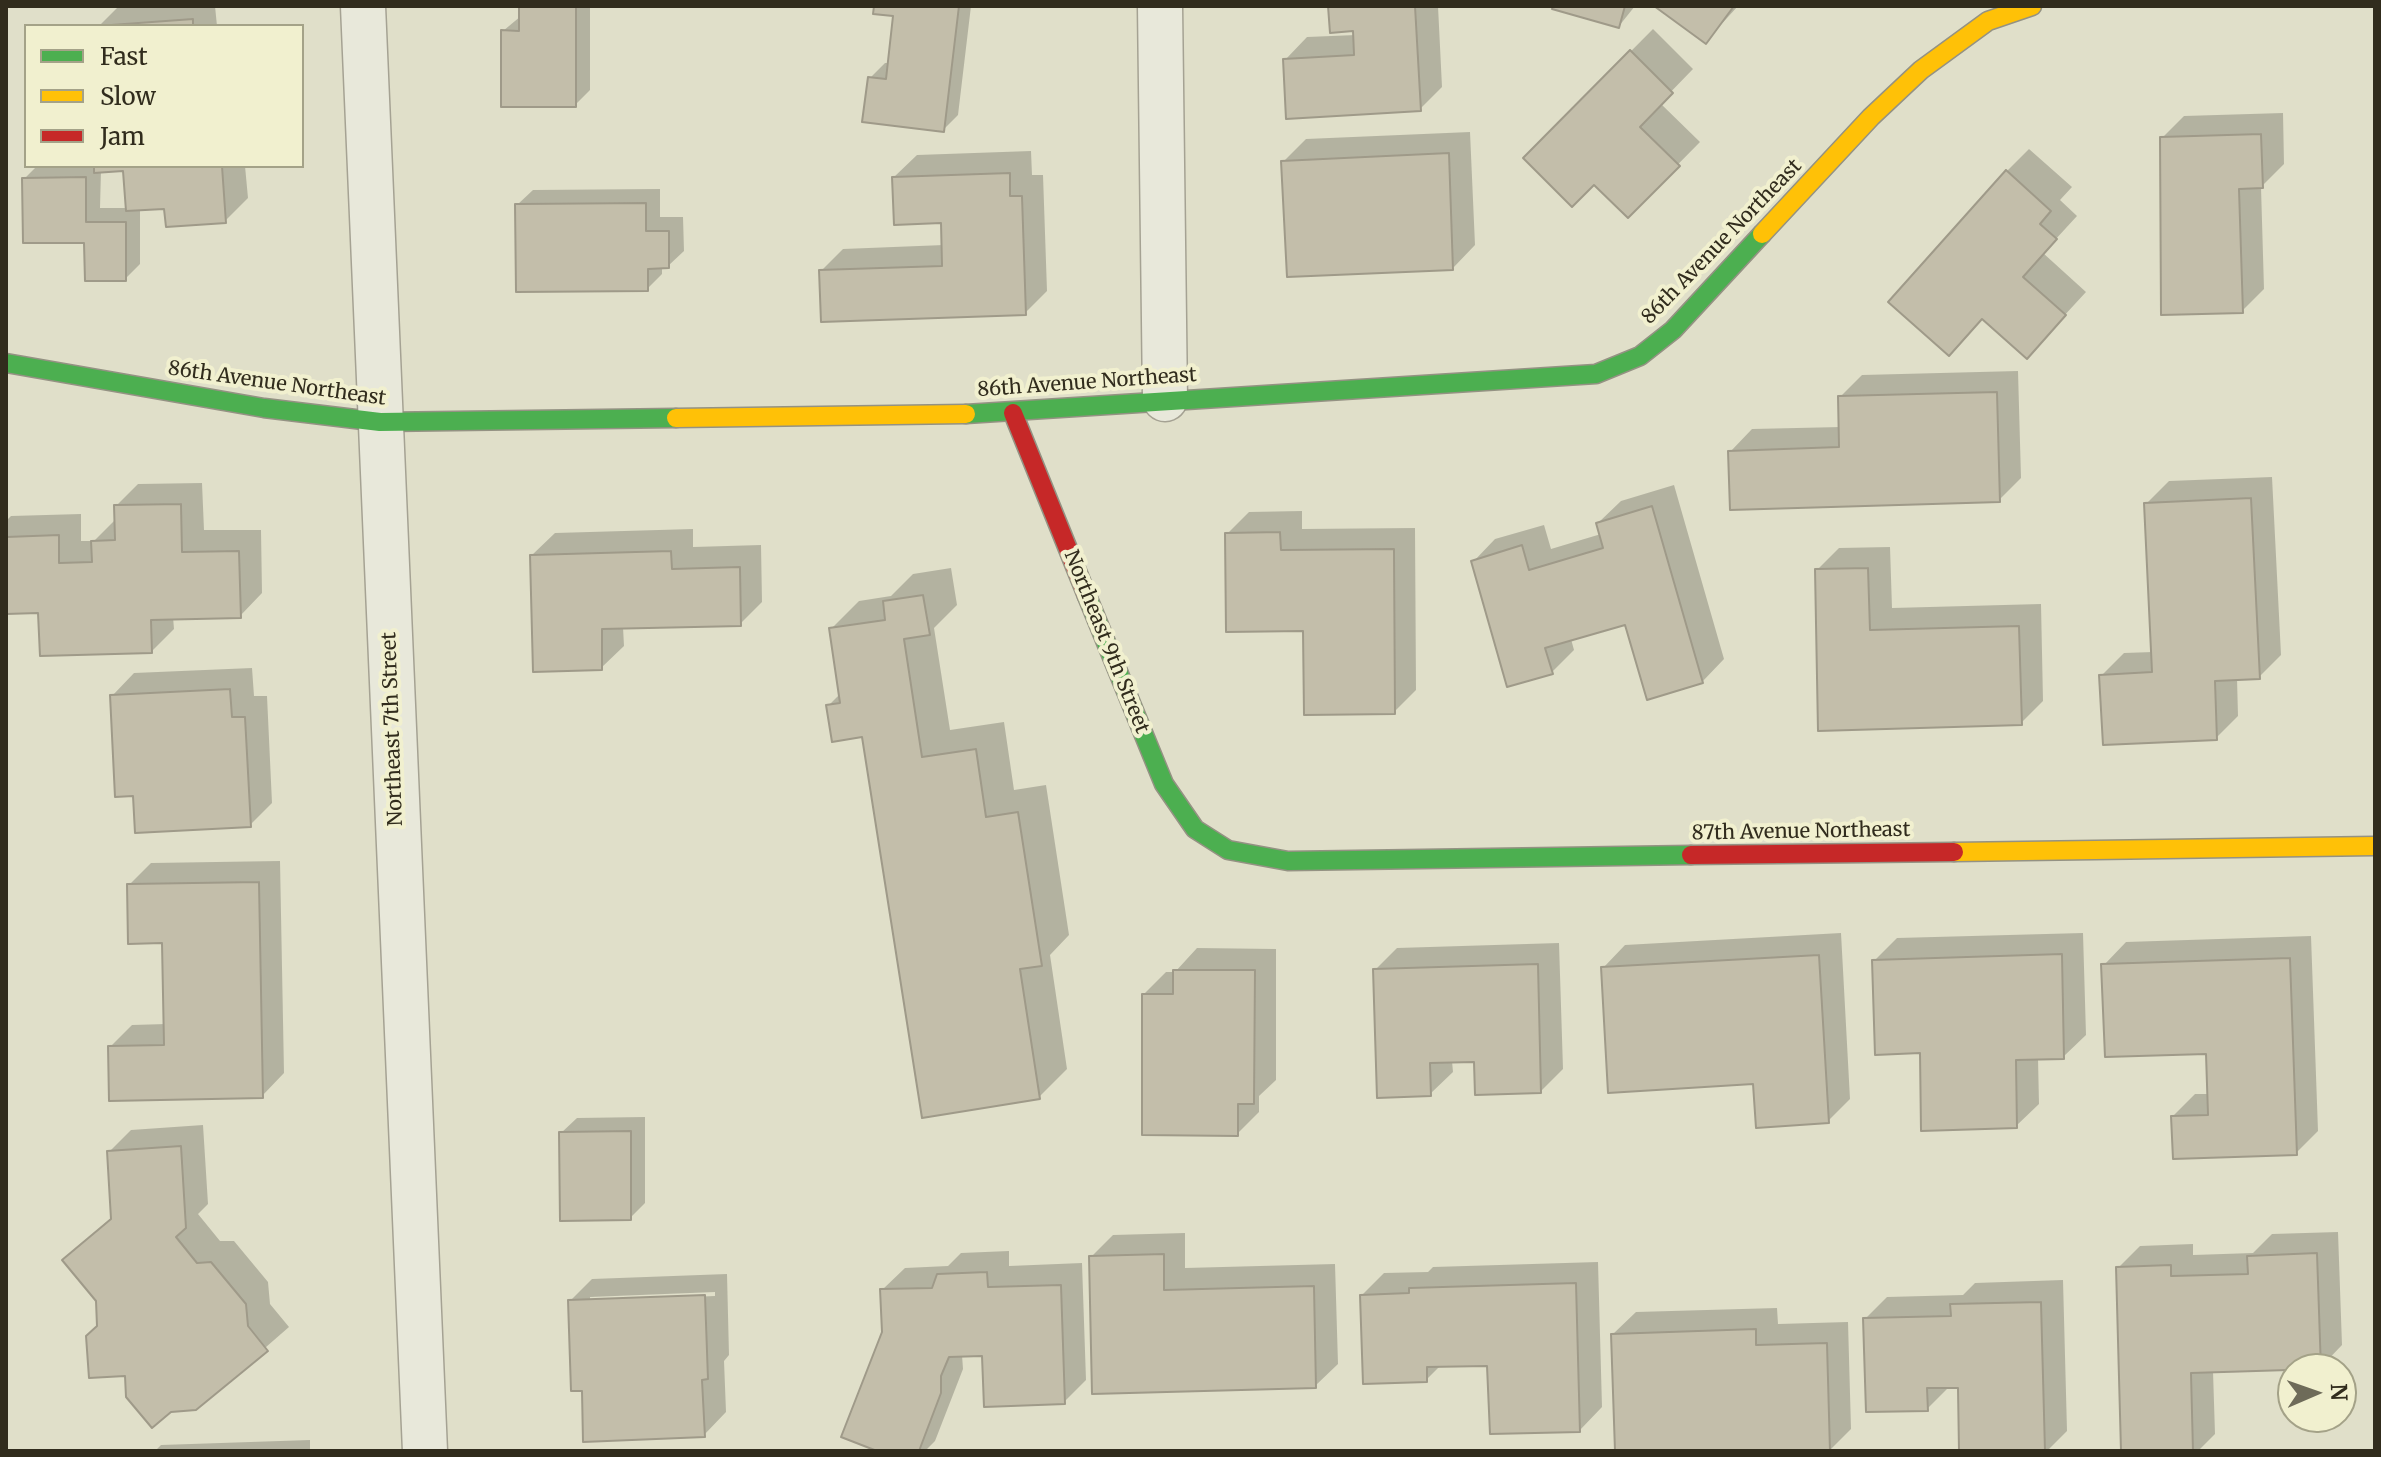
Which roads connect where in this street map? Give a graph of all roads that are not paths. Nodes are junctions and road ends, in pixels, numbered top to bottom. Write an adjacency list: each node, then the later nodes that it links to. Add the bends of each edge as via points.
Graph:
1 (363, 6): 7 (street, Northeast 7th Street)
2 (1160, 6): 5 (street)
3 (2032, 6): 5 (street, 86th Avenue Northeast, via 1988,21 1921,70 1673,330 1640,356 1596,374)
4 (6, 363): 7 (street, 86th Avenue Northeast, via 264,408)
5 (1165, 399): 6 (street, 86th Avenue Northeast)
6 (1013, 413): 7 (street, 86th Avenue Northeast); 9 (street, Northeast 9th Street, via 1164,784 1195,829)
7 (380, 422): 10 (street, Northeast 7th Street)
8 (2375, 846): 9 (street, 87th Avenue Northeast, via 1288,861)
9 (1228, 850)
10 (425, 1451)

